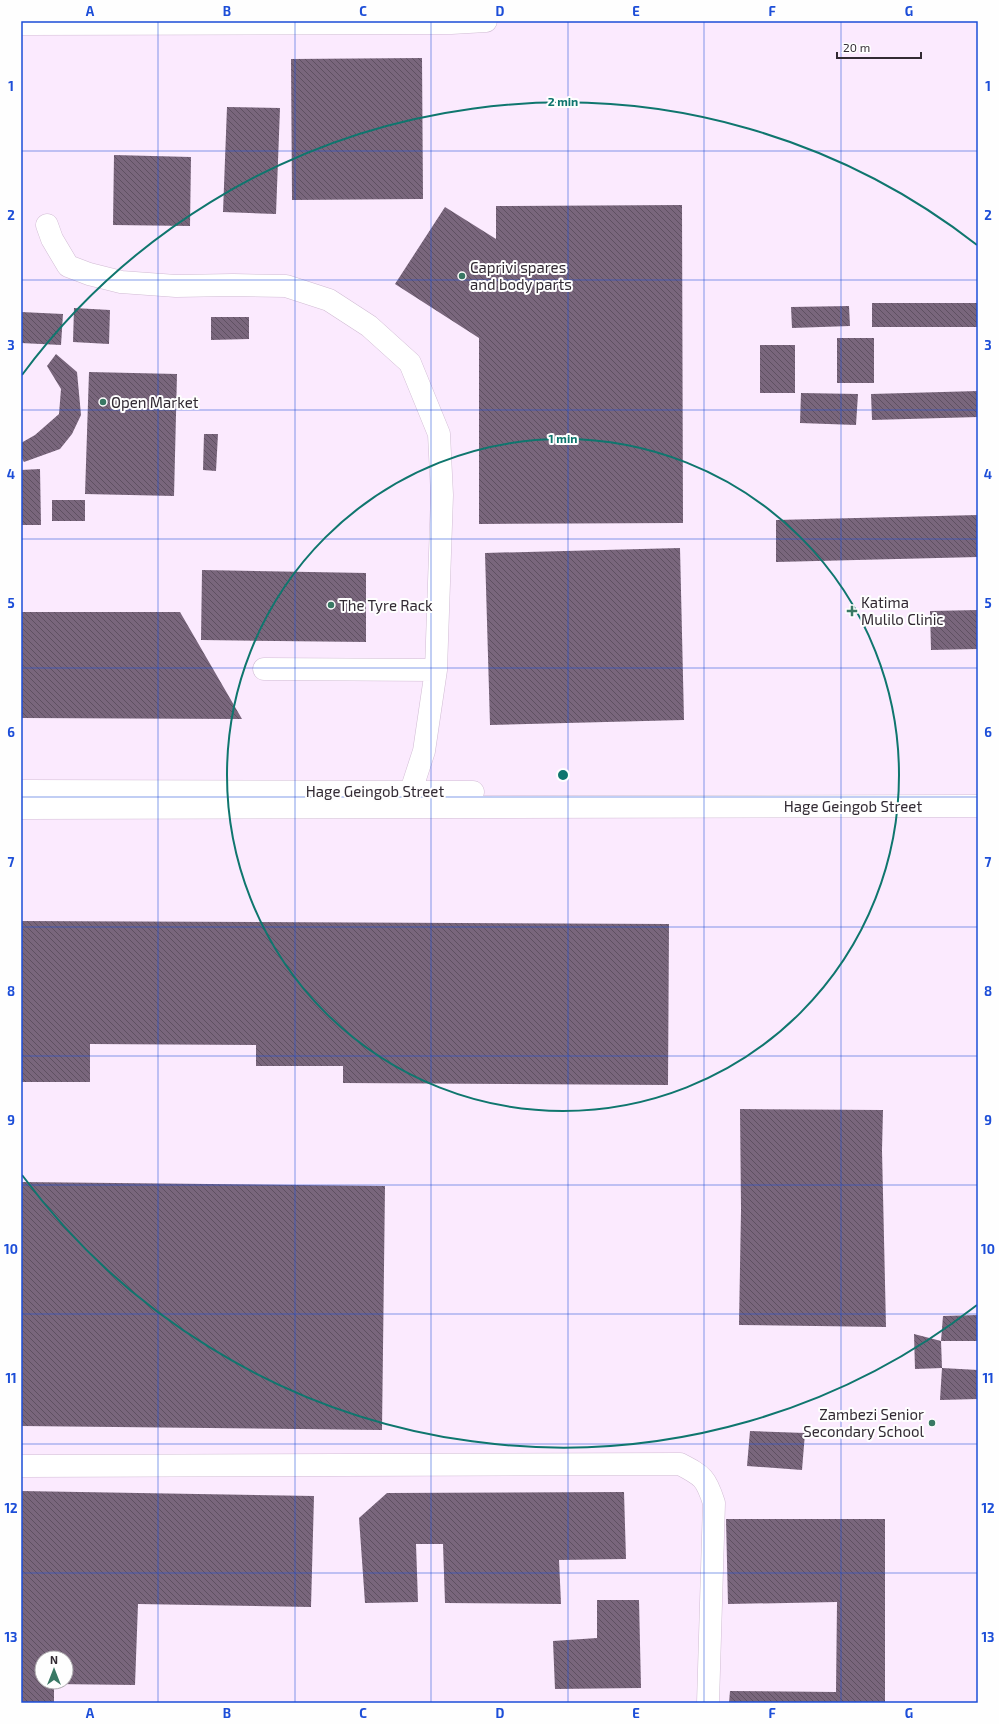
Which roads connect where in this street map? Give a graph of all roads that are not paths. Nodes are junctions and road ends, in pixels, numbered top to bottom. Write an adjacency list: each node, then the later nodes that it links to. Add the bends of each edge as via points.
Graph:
1 (486, 21): 2 (street)
2 (21, 24)
3 (47, 225): 5 (street, via 68,266 89,274 121,282 176,286 286,286 329,300 369,326 410,363 439,434 442,495)
4 (264, 669): 5 (street)
5 (436, 670): 7 (street, via 424,752)
6 (21, 791): 7 (street, Hage Geingob Street)
7 (411, 792): 8 (street, Hage Geingob Street, via 605,793)
8 (727, 806): 9 (street, Hage Geingob Street); 10 (street, Hage Geingob Street)
9 (978, 806)
10 (21, 808)
11 (21, 1466): 12 (street, via 680,1464 698,1473 708,1484 714,1503)
12 (708, 1703)

